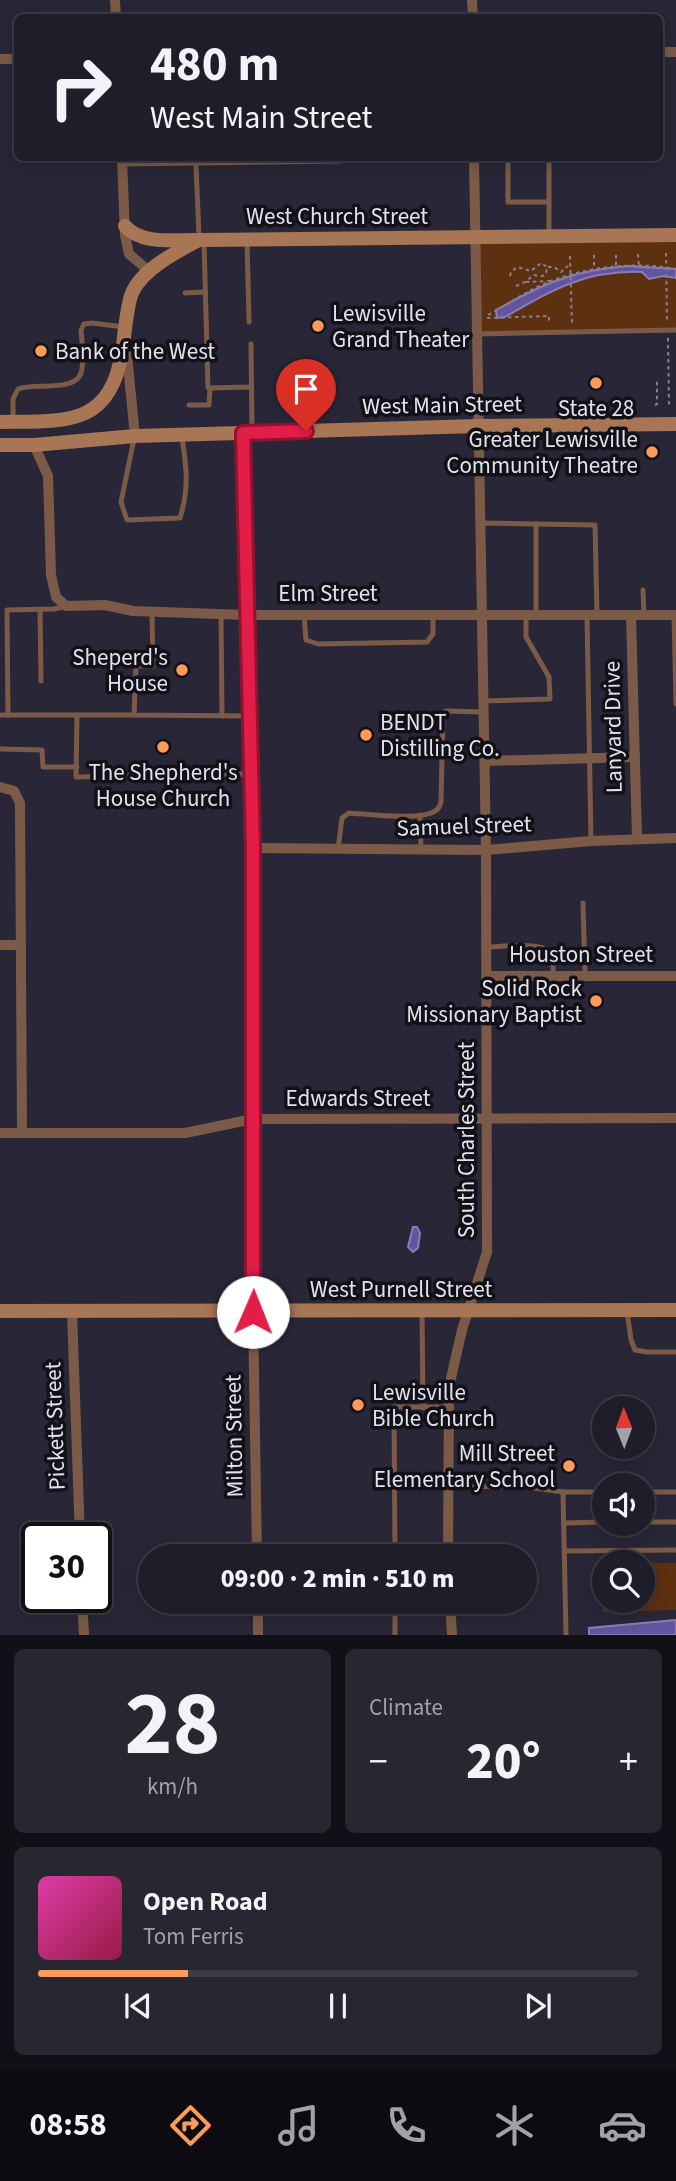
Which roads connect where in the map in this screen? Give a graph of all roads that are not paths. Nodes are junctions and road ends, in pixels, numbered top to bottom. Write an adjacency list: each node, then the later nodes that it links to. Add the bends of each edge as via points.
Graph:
1 (122, 161): 6 (lane); 8 (street)
2 (340, 161): 6 (lane)
3 (474, 161): 11 (street, South Charles Street)
4 (508, 161): 7 (lane, via 508,202)
5 (549, 161): 7 (lane)
6 (196, 164): 12 (lane)
7 (549, 202): 10 (lane)
8 (125, 226): 12 (main road, via 145,238); 14 (street, via 129,254)
9 (676, 234): 10 (main road, West Church Street)
10 (549, 237): 11 (main road, West Church Street)
11 (474, 238): 13 (main road, West Church Street); 20 (street, South Charles Street)
12 (202, 240): 13 (main road, West Church Street); 14 (main road, West Church Street); 15 (lane)
13 (247, 240): 17 (lane)
14 (149, 271): 18 (main road, West Church Street, via 132,292)
15 (205, 292): 16 (lane); 23 (lane)
16 (185, 293)
17 (249, 322)
18 (126, 330): 25 (main road, West Church Street, via 120,370 104,401 73,417); 25 (lane, via 84,324 82,372 76,381 18,389); 30 (street)
19 (676, 330): 20 (lane)
20 (476, 334): 27 (street, South Charles Street)
21 (251, 344): 22 (lane)
22 (251, 387): 23 (lane); 28 (lane)
23 (210, 388): 24 (lane, via 209,405)
24 (189, 405)
25 (6, 422)
26 (676, 424): 27 (main road, West Main Street)
27 (477, 426): 28 (main road, West Main Street); 33 (street, South Charles Street)
28 (247, 433): 29 (main road, West Main Street); 41 (street, Milton Street)
29 (182, 435): 30 (main road, West Main Street); 30 (lane, via 188,473 180,519 127,520 121,502)
30 (135, 436): 32 (main road, West Main Street)
31 (0, 445): 32 (main road, West Main Street)
32 (34, 445): 36 (street, via 48,476 51,575 56,597)
33 (480, 523): 34 (lane); 43 (street, South Charles Street)
34 (536, 524): 44 (lane); 45 (lane, via 595,525)
35 (643, 590): 47 (lane)
36 (66, 606): 37 (lane); 38 (street, Elm Street)
37 (40, 609): 49 (lane); 53 (lane, via 6,610)
38 (152, 612): 39 (street, Elm Street); 55 (lane, via 153,666 136,666)
39 (221, 613): 41 (street, Elm Street); 56 (lane)
40 (433, 613): 42 (street, Elm Street); 42 (lane, via 433,634 427,642 318,644 306,640); 43 (street, Elm Street)
41 (246, 614): 42 (street, Elm Street); 57 (street, Milton Street)
42 (304, 614)
43 (482, 614): 44 (street, Elm Street); 51 (street, South Charles Street)
44 (531, 614): 45 (street, Elm Street); 51 (lane, via 526,637 549,677 550,699)
45 (592, 614): 46 (street, Elm Street); 60 (lane)
46 (631, 615): 47 (street, Elm Street); 59 (street, Lanyard Drive)
47 (644, 615): 48 (street, Elm Street)
48 (675, 615): 50 (lane)
49 (41, 681)
50 (676, 704)
51 (484, 706): 61 (street, South Charles Street); 65 (lane, via 443,714 441,802 433,813)
52 (0, 715): 53 (lane)
53 (8, 715): 54 (lane)
54 (77, 715): 55 (lane); 62 (lane)
55 (135, 715): 56 (lane)
56 (222, 716): 57 (lane)
57 (249, 716): 63 (street, Milton Street)
58 (0, 749): 62 (lane, via 42,750 43,767)
59 (635, 757): 60 (street); 66 (street, Lanyard Drive)
60 (589, 758): 61 (street); 68 (lane)
61 (485, 761): 72 (street, South Charles Street)
62 (76, 767): 63 (lane, via 76,777)
63 (251, 774): 69 (street, Milton Street)
64 (0, 787): 75 (street, via 14,791 20,803)
65 (420, 815): 70 (lane, via 349,813 342,818); 71 (lane)
66 (637, 838): 67 (street, Samuel Street); 68 (street, Samuel Street)
67 (676, 838)
68 (591, 841): 72 (street, Samuel Street)
69 (253, 848): 70 (street, Samuel Street); 82 (street, Milton Street)
70 (338, 849): 71 (street, Samuel Street)
71 (421, 850): 72 (street, Samuel Street)
72 (486, 850): 76 (street, South Charles Street)
73 (583, 903): 77 (lane)
74 (0, 945): 75 (street)
75 (21, 945): 85 (street)
76 (487, 947): 78 (street, South Charles Street); 79 (lane, via 542,946 551,953)
77 (585, 974): 79 (street, Houston Street); 80 (street, Houston Street)
78 (487, 975): 79 (street, Houston Street); 83 (street, South Charles Street)
79 (553, 975)
80 (676, 976)
81 (676, 1118): 83 (street, Edwards Street)
82 (253, 1119): 83 (street, Edwards Street); 85 (street, Edwards Street, via 185,1133); 90 (street, Milton Street)
83 (488, 1119): 92 (street, South Charles Street, via 486,1252)
84 (0, 1133): 85 (street, Edwards Street)
85 (22, 1133)
86 (676, 1310): 88 (main road, West Purnell Street)
87 (0, 1311): 89 (main road, West Purnell Street)
88 (627, 1311): 92 (main road, West Purnell Street); 93 (lane, via 635,1350)
89 (72, 1312): 90 (main road, West Purnell Street); 101 (street, Pickett Street)
90 (253, 1312): 91 (main road, West Purnell Street); 106 (street, Milton Street)
91 (422, 1312): 92 (main road, West Purnell Street); 94 (lane)
92 (470, 1312): 95 (street, South Charles Street, via 461,1333)
93 (676, 1352)
94 (422, 1408): 95 (lane); 107 (lane, via 394,1407)
95 (447, 1408): 96 (street, South Charles Street)
96 (448, 1487): 97 (lane, via 520,1486); 108 (street, South Charles Street)
97 (563, 1492): 98 (lane); 105 (lane)
98 (592, 1492)
99 (655, 1492): 100 (lane)
100 (676, 1492)
101 (79, 1522)
102 (592, 1522): 105 (lane)
103 (655, 1522): 104 (lane)
104 (676, 1522)
105 (564, 1523): 110 (lane)
106 (257, 1544)
107 (395, 1544)
108 (448, 1544)
109 (676, 1550): 110 (lane)
110 (565, 1551): 119 (lane)
111 (83, 1613): 115 (street)
112 (258, 1614): 116 (street)
113 (395, 1614): 117 (lane)
114 (451, 1614): 118 (street)
115 (84, 1635)
116 (258, 1635)
117 (395, 1635)
118 (453, 1635)
119 (566, 1635)

